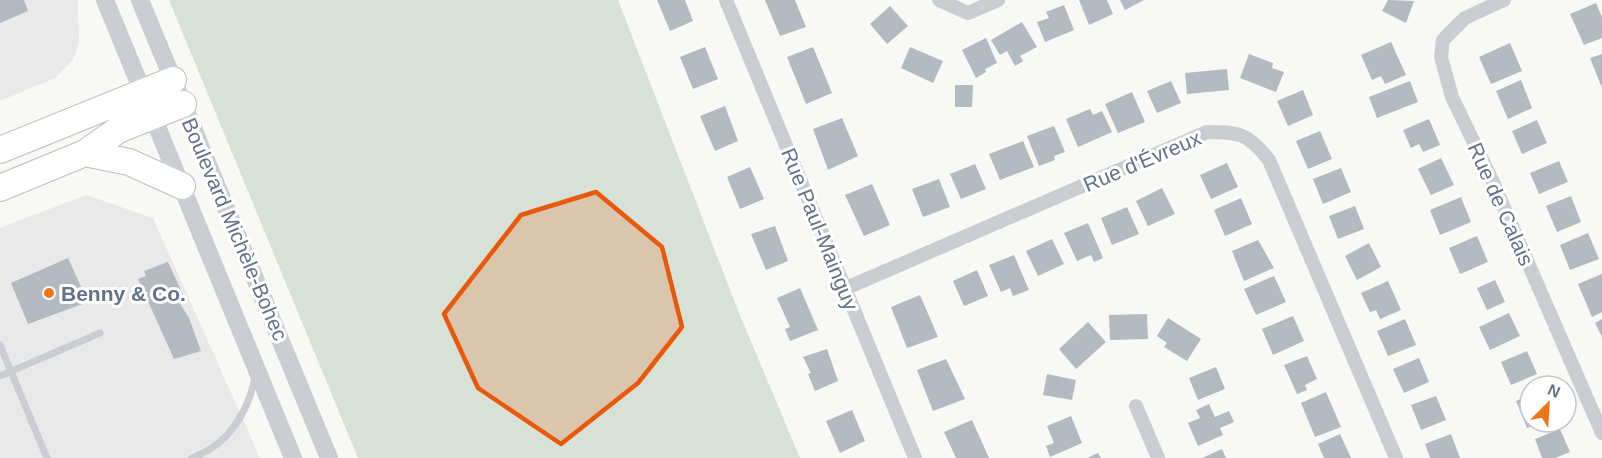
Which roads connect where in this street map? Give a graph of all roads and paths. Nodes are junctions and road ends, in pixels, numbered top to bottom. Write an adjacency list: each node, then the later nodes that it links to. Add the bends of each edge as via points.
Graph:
1 (105, 0): 8 (street, Boulevard Michèle-Bohec)
2 (140, 0): 7 (street, Boulevard Michèle-Bohec)
3 (726, 0): 14 (street, Rue Paul-Mainguy)
4 (939, 0): 5 (street, via 968,14)
5 (998, 0)
6 (1504, 0): 21 (street, Rue de Calais, via 1465,18 1443,40 1441,57 1452,97)
7 (173, 80): 8 (highway); 9 (street, Boulevard Michèle-Bohec)
8 (148, 104): 9 (highway); 10 (highway); 11 (highway); 12 (street, Boulevard Michèle-Bohec)
9 (183, 104): 25 (street, Boulevard Michèle-Bohec)
10 (0, 150)
11 (85, 153): 12 (highway, via 129,162); 13 (highway)
12 (182, 186): 17 (street, Boulevard Michèle-Bohec)
13 (0, 188)
14 (844, 289): 26 (street, Rue Paul-Mainguy); 28 (street, Rue d'Évreux, via 1207,132 1239,132 1256,143 1269,160)
15 (100, 333): 18 (lane)
16 (0, 345): 18 (lane)
17 (257, 369): 23 (lane, via 249,402 234,426 216,446); 24 (street, Boulevard Michèle-Bohec)
18 (11, 372): 19 (lane); 22 (lane)
19 (0, 376)
20 (1136, 406): 27 (street)
21 (1602, 433)
22 (47, 458)
23 (192, 458)
24 (293, 458)
25 (329, 458)
26 (915, 458)
27 (1158, 458)
28 (1396, 458)

